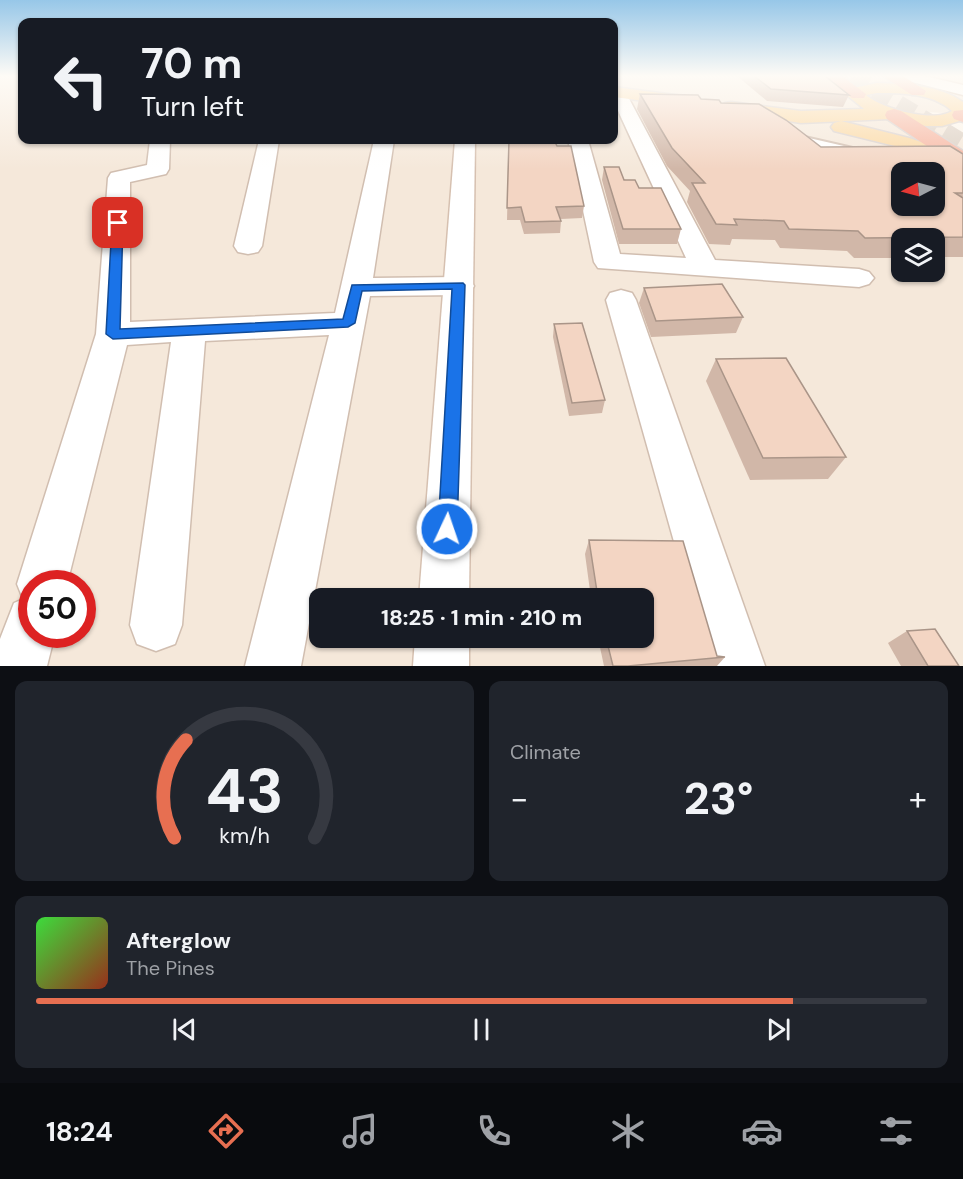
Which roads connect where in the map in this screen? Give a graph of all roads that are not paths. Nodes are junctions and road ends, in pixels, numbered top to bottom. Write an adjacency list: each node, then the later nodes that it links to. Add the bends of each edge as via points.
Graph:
1 (623, 107): 19 (street)
2 (739, 107): 4 (main road)
3 (871, 107): 5 (main road)
4 (750, 110): 6 (main road); 8 (lane)
5 (892, 114): 6 (main road); 7 (main road, via 942,120); 16 (highway)
6 (801, 117): 16 (main road)
7 (962, 118): 16 (highway, via 943,136 942,142)
8 (764, 123)
9 (786, 135): 15 (lane)
10 (160, 144): 26 (street, via 158,169 119,178)
11 (268, 144): 18 (street)
12 (383, 144): 22 (street)
13 (465, 144): 21 (street)
14 (579, 144): 19 (street, via 609,262)
15 (862, 153)
16 (955, 158): 17 (lane, via 918,159)
17 (923, 162)
18 (248, 246)
19 (705, 268): 20 (street)
20 (859, 278)
21 (459, 285): 22 (street); 28 (street)
22 (356, 287): 24 (street)
23 (621, 300): 35 (street)
24 (348, 323): 25 (street); 33 (street)
25 (189, 331): 26 (street); 29 (street)
26 (113, 334): 27 (street)
27 (46, 570)
28 (444, 588)
29 (156, 625)
30 (24, 648): 32 (street)
31 (442, 648): 34 (street)
32 (19, 666)
33 (273, 666)
34 (441, 666)
35 (737, 666)

